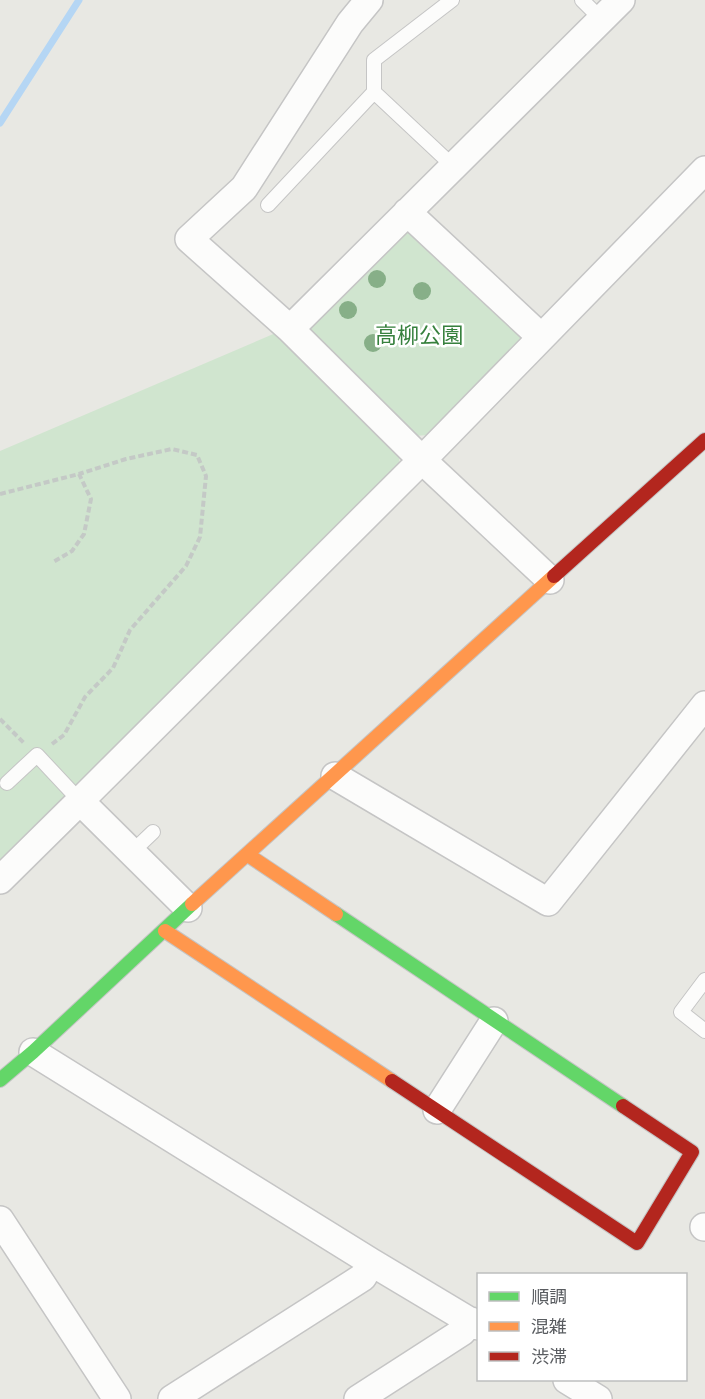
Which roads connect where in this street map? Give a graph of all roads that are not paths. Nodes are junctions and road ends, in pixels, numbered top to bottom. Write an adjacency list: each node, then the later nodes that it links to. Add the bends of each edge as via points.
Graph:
1 (369, 0): 11 (street, via 350,23 244,188 189,239)
2 (452, 0): 6 (lane, via 374,60)
3 (582, 0): 5 (lane)
4 (621, 0): 5 (street)
5 (602, 20): 7 (street)
6 (374, 92): 7 (lane); 9 (lane)
7 (453, 166): 10 (street)
8 (705, 170): 12 (street)
9 (268, 205)
10 (407, 212): 11 (street); 12 (street)
11 (290, 329): 14 (street)
12 (541, 337): 14 (street)
13 (700, 452): 15 (street)
14 (422, 460): 15 (street); 19 (street)
15 (550, 580): 17 (street)
16 (705, 705): 17 (street, via 548,902)
17 (335, 776): 22 (street)
18 (7, 783): 19 (lane, via 37,755)
19 (80, 801): 21 (street); 23 (street)
20 (153, 832): 21 (lane)
21 (132, 852): 24 (street)
22 (248, 855): 24 (street); 27 (street)
23 (0, 880)
24 (188, 908): 25 (street)
25 (165, 931): 29 (street); 31 (street)
26 (705, 980): 28 (lane, via 681,1012)
27 (494, 1021): 31 (street); 31 (street, via 692,1152 637,1243)
28 (705, 1032)
29 (33, 1052): 30 (street); 33 (street)
30 (0, 1080)
31 (437, 1110)
32 (0, 1220): 35 (street)
33 (371, 1262): 34 (street); 36 (street, via 363,1277)
34 (475, 1324): 37 (street)
35 (117, 1399)
36 (172, 1399)
37 (358, 1399)

